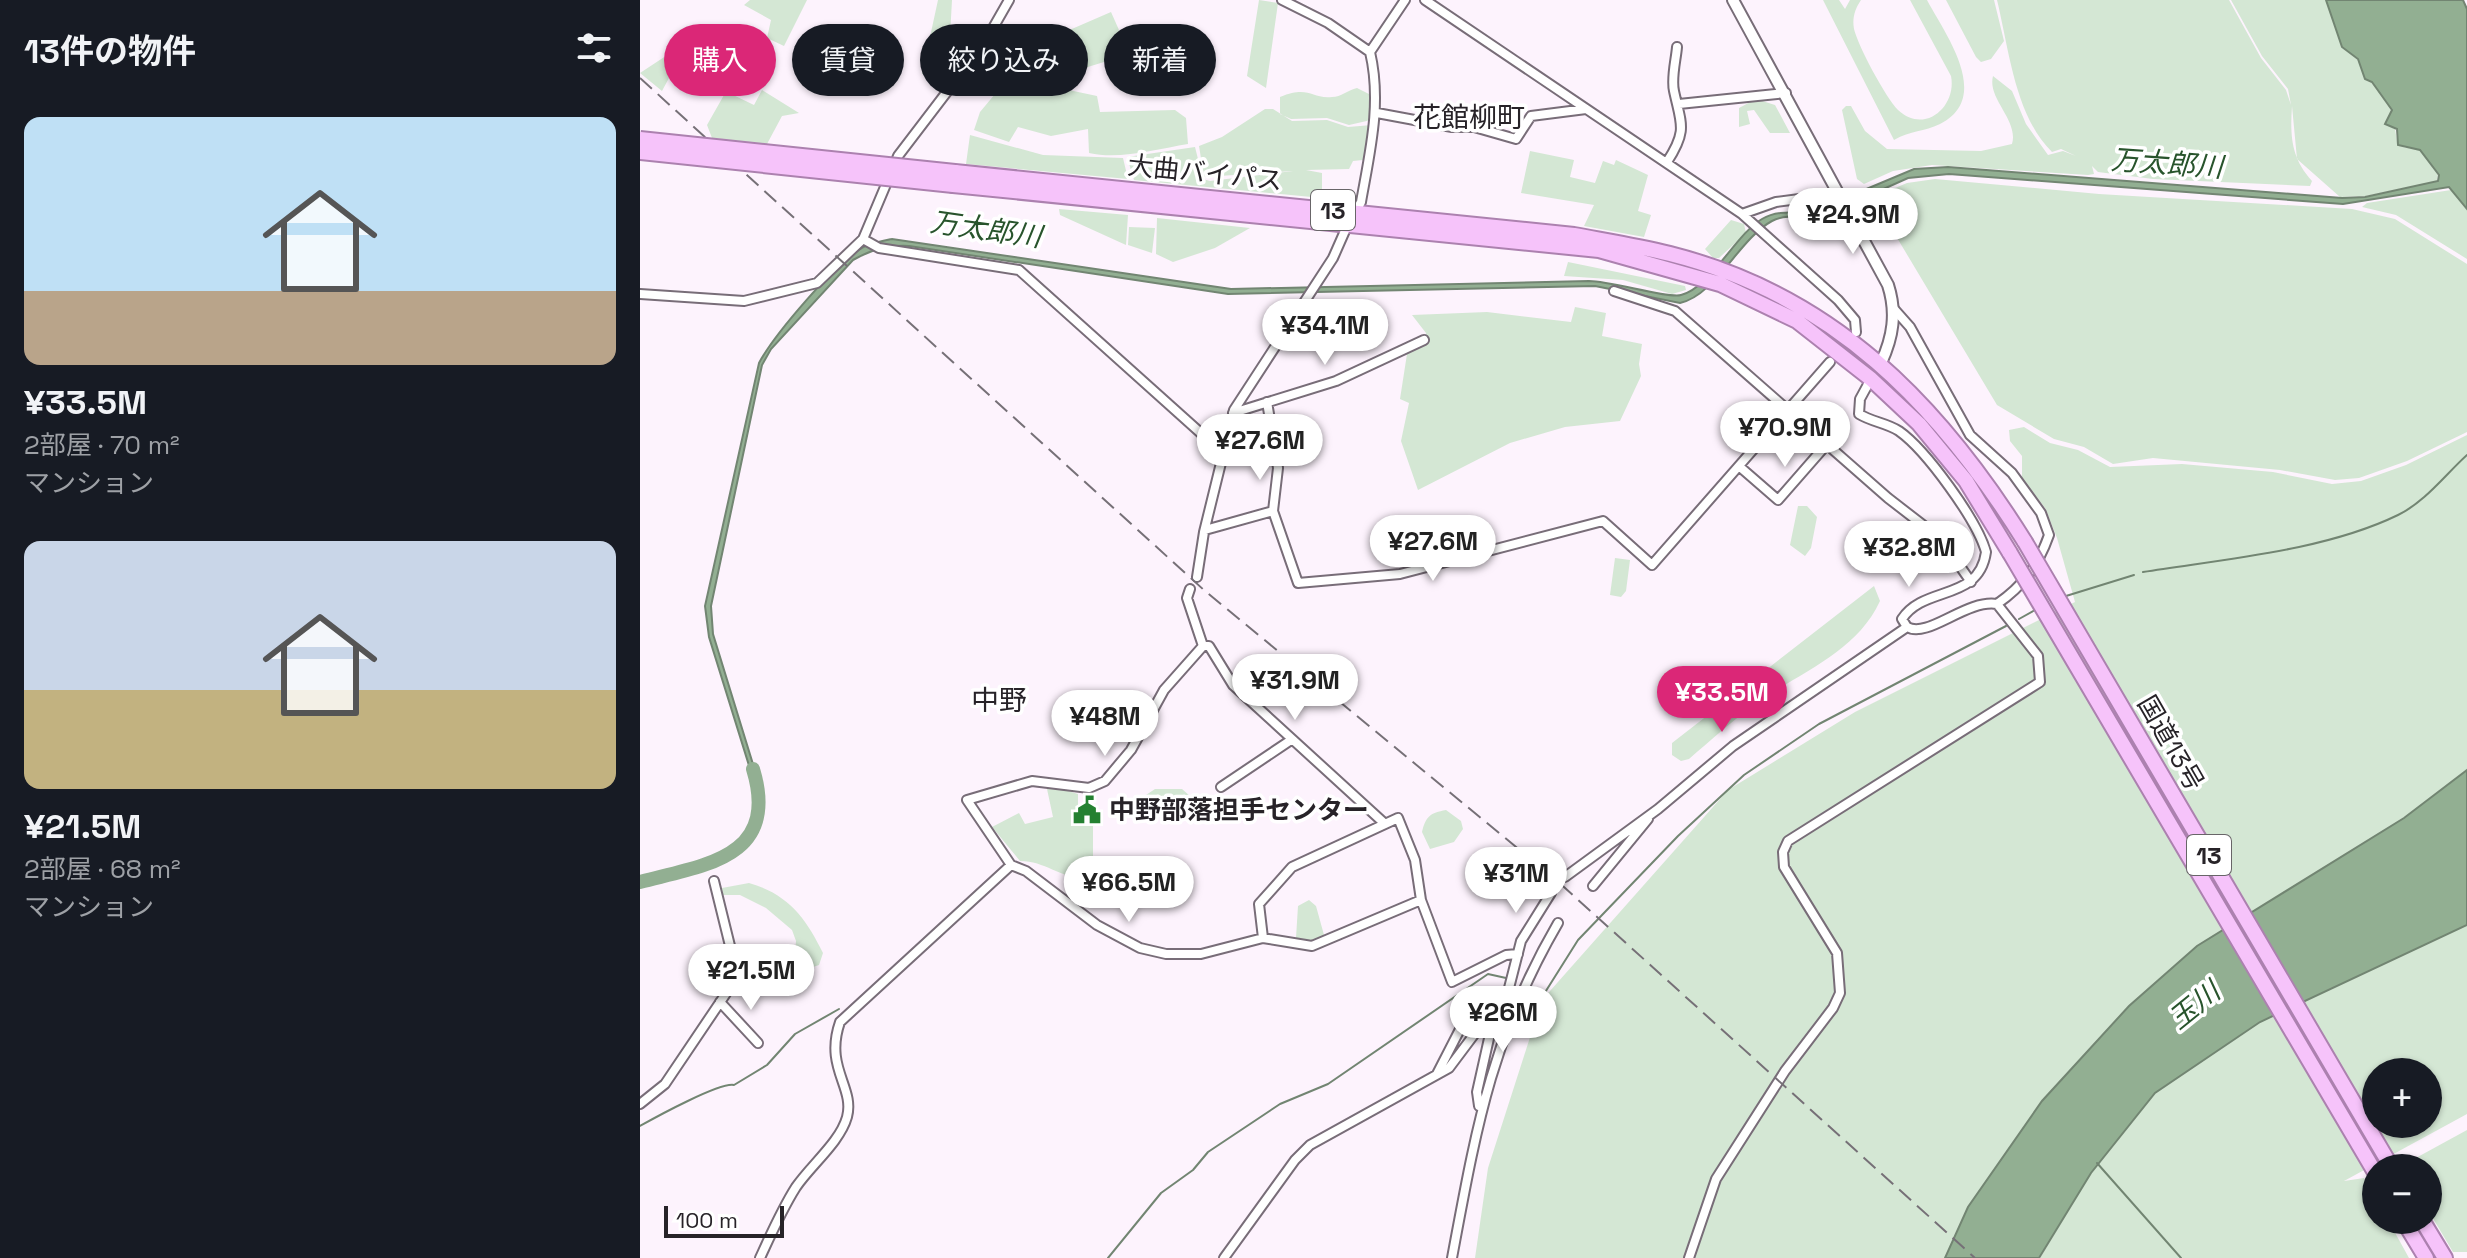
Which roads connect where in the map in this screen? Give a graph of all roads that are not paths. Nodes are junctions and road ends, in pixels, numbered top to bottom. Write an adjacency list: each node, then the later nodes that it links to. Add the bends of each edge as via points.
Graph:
1 (1009, 0): 21 (street, via 985,42 898,156)
2 (1282, 0): 8 (street)
3 (1405, 0): 8 (street)
4 (1425, 0): 6 (street)
5 (1733, 0): 9 (street)
6 (1440, 4): 11 (street)
7 (1677, 47): 10 (street, via 1673,90)
8 (1370, 52): 12 (street)
9 (1786, 93): 10 (street); 17 (street)
10 (1679, 104): 15 (street, via 1679,142)
11 (1586, 109): 12 (street, via 1531,116 1516,139 1507,140 1474,127); 15 (street)
12 (1377, 113): 18 (street)
13 (640, 139): 16 (highway, 大曲バイパス / 13, bridge)
14 (640, 152): 16 (highway, 大曲バイパス / 13, bridge)
15 (1667, 162): 19 (street)
16 (954, 178): 18 (highway, 大曲バイパス / 13); 20 (highway, 大曲バイパス / 13)
17 (1837, 194): 19 (street, via 1776,202); 26 (street, via 1888,285)
18 (1355, 212): 20 (street); 22 (highway, 大曲バイパス / 13, via 1574,235 1672,255)
19 (1746, 217): 27 (street, via 1838,300 1855,320)
20 (1347, 225): 22 (highway, 大曲バイパス / 13, via 1599,250); 34 (street, via 1333,258)
21 (866, 241): 25 (street, via 817,283 744,301); 37 (street, via 879,248 1019,270)
22 (1704, 272): 23 (highway, 大曲バイパス / 13)
23 (1720, 278): 30 (highway, 大曲バイパス / 13, via 1818,318); 31 (highway, 大曲バイパス / 13, via 1797,321)
24 (1614, 291): 33 (street, via 1675,311)
25 (640, 294)
26 (1894, 309): 30 (street); 36 (street)
27 (1856, 332)
28 (1424, 340): 32 (street, via 1336,381)
29 (1830, 362): 33 (street)
30 (1881, 363): 31 (street); 38 (highway, 国道13号 / 13)
31 (1871, 379): 43 (street, via 1859,414 1915,444 1984,544 1984,563); 68 (highway, 国道13号 / 13, bridge, via 1919,424 1966,481)
32 (1267, 402): 34 (street); 40 (street, via 1278,468)
33 (1790, 410): 35 (street); 39 (street)
34 (1233, 413): 37 (street)
35 (1827, 444): 39 (street, via 1778,500); 43 (street, via 1941,539)
36 (1981, 446): 38 (street); 45 (street, via 2012,473 2041,513 2049,535 2021,587)
37 (1223, 453): 41 (street)
38 (1970, 459): 69 (highway, 国道13号 / 13, bridge, via 2025,542)
39 (1740, 467): 40 (street, via 1652,565 1603,521 1400,574 1298,583)
40 (1273, 511): 41 (street)
41 (1205, 530): 42 (street)
42 (1197, 577)
43 (1971, 582): 46 (street, via 1919,601 1902,619)
44 (1190, 589): 47 (street, via 1187,598)
45 (1997, 604): 46 (street, via 1975,605 1922,630); 75 (street, via 2038,656 2040,682 1788,841 1784,867 1837,953 1840,993 1723,1167)
46 (1907, 627): 50 (street, via 1733,746)
47 (1203, 646): 48 (street, via 1217,656 1241,694); 52 (street, via 1164,690 1131,750 1105,781 1089,788 1032,781 967,800)
48 (1291, 740): 49 (street); 51 (street)
49 (1221, 787)
50 (1650, 815): 53 (street); 55 (street)
51 (1384, 823): 57 (street, via 1398,818 1415,860); 59 (street, via 1292,867 1259,904)
52 (1011, 865): 59 (street, via 1140,948 1201,954); 72 (street, via 840,1022 833,1057 847,1103 845,1122 795,1188)
53 (1565, 877)
54 (714, 881): 61 (street, via 733,958 729,989)
55 (1593, 886)
56 (1551, 893): 60 (street, via 1528,925)
57 (1421, 900): 59 (street, via 1312,946); 60 (street, via 1452,982)
58 (1558, 923): 67 (street, via 1511,1013)
59 (1263, 938)
60 (1518, 954): 63 (street, via 1509,988)
61 (720, 1002): 64 (street); 66 (street, via 665,1084)
62 (1474, 1002): 65 (street)
63 (1496, 1006): 65 (street, via 1461,1057); 67 (street, via 1477,1092)
64 (758, 1043)
65 (1437, 1075): 73 (street, via 1310,1145)
66 (640, 1104)
67 (1480, 1109): 74 (street)
68 (2364, 1154)
69 (2384, 1154)
70 (2411, 1234): 76 (highway)
71 (2431, 1234): 77 (highway)
72 (760, 1258)
73 (1224, 1258)
74 (1452, 1258)
75 (1689, 1258)
76 (2426, 1258)
77 (2445, 1258)

